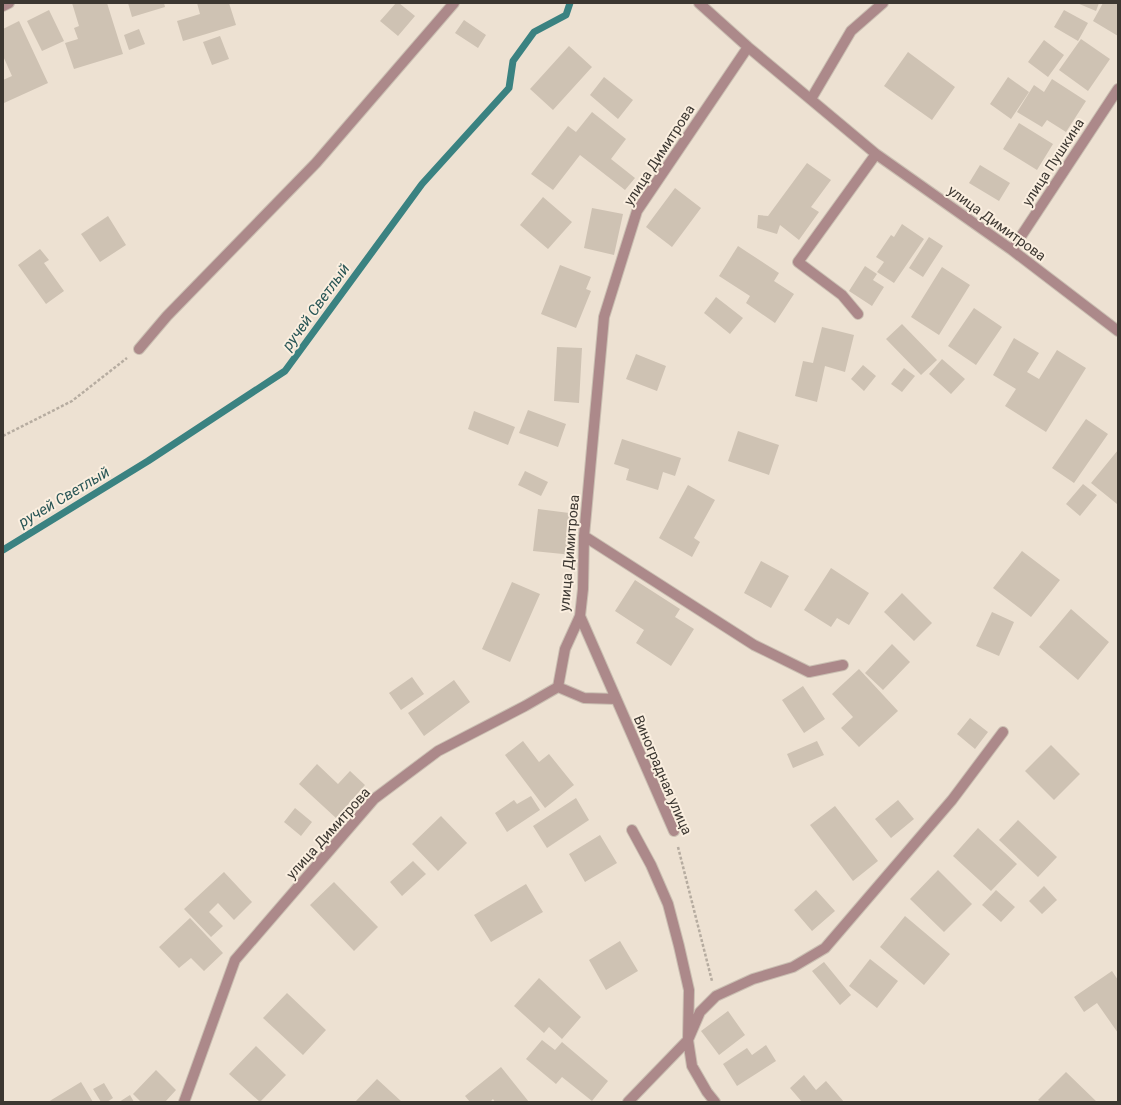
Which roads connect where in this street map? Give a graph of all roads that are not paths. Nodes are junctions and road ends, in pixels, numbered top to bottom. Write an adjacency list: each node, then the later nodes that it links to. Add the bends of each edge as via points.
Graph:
1 (9, 3): 5 (street)
2 (454, 3): 13 (street, via 316,163 167,316)
3 (699, 3): 6 (street, улица Димитрова)
4 (883, 3): 8 (street, via 851,31)
5 (3, 6)
6 (748, 47): 8 (street, улица Димитрова); 14 (street, улица Димитрова, via 637,211 604,317)
7 (1118, 89): 10 (street, улица Пушкина)
8 (811, 99): 9 (street, улица Димитрова)
9 (876, 154): 10 (street, улица Димитрова); 11 (street, via 798,262 842,295)
10 (1012, 250): 12 (street, улица Димитрова)
11 (858, 314)
12 (1118, 331)
13 (139, 349)
14 (584, 536): 15 (street, улица Димитрова); 16 (street, via 754,645 809,672)
15 (580, 616): 17 (street, улица Димитрова, via 565,649); 18 (street, Виноградная улица)
16 (843, 665)
17 (558, 686): 18 (street, via 584,698); 23 (street, улица Димитрова, via 438,751 374,799 235,960)
18 (616, 699): 21 (street, Виноградная улица)
19 (1003, 732): 22 (street, via 952,800 825,948 793,967 753,979 716,996 700,1012)
20 (632, 830): 22 (street, via 651,864 668,904 689,990)
21 (674, 831)
22 (688, 1040): 24 (street); 25 (street, via 692,1066)
23 (184, 1102)
24 (628, 1102)
25 (715, 1102)

